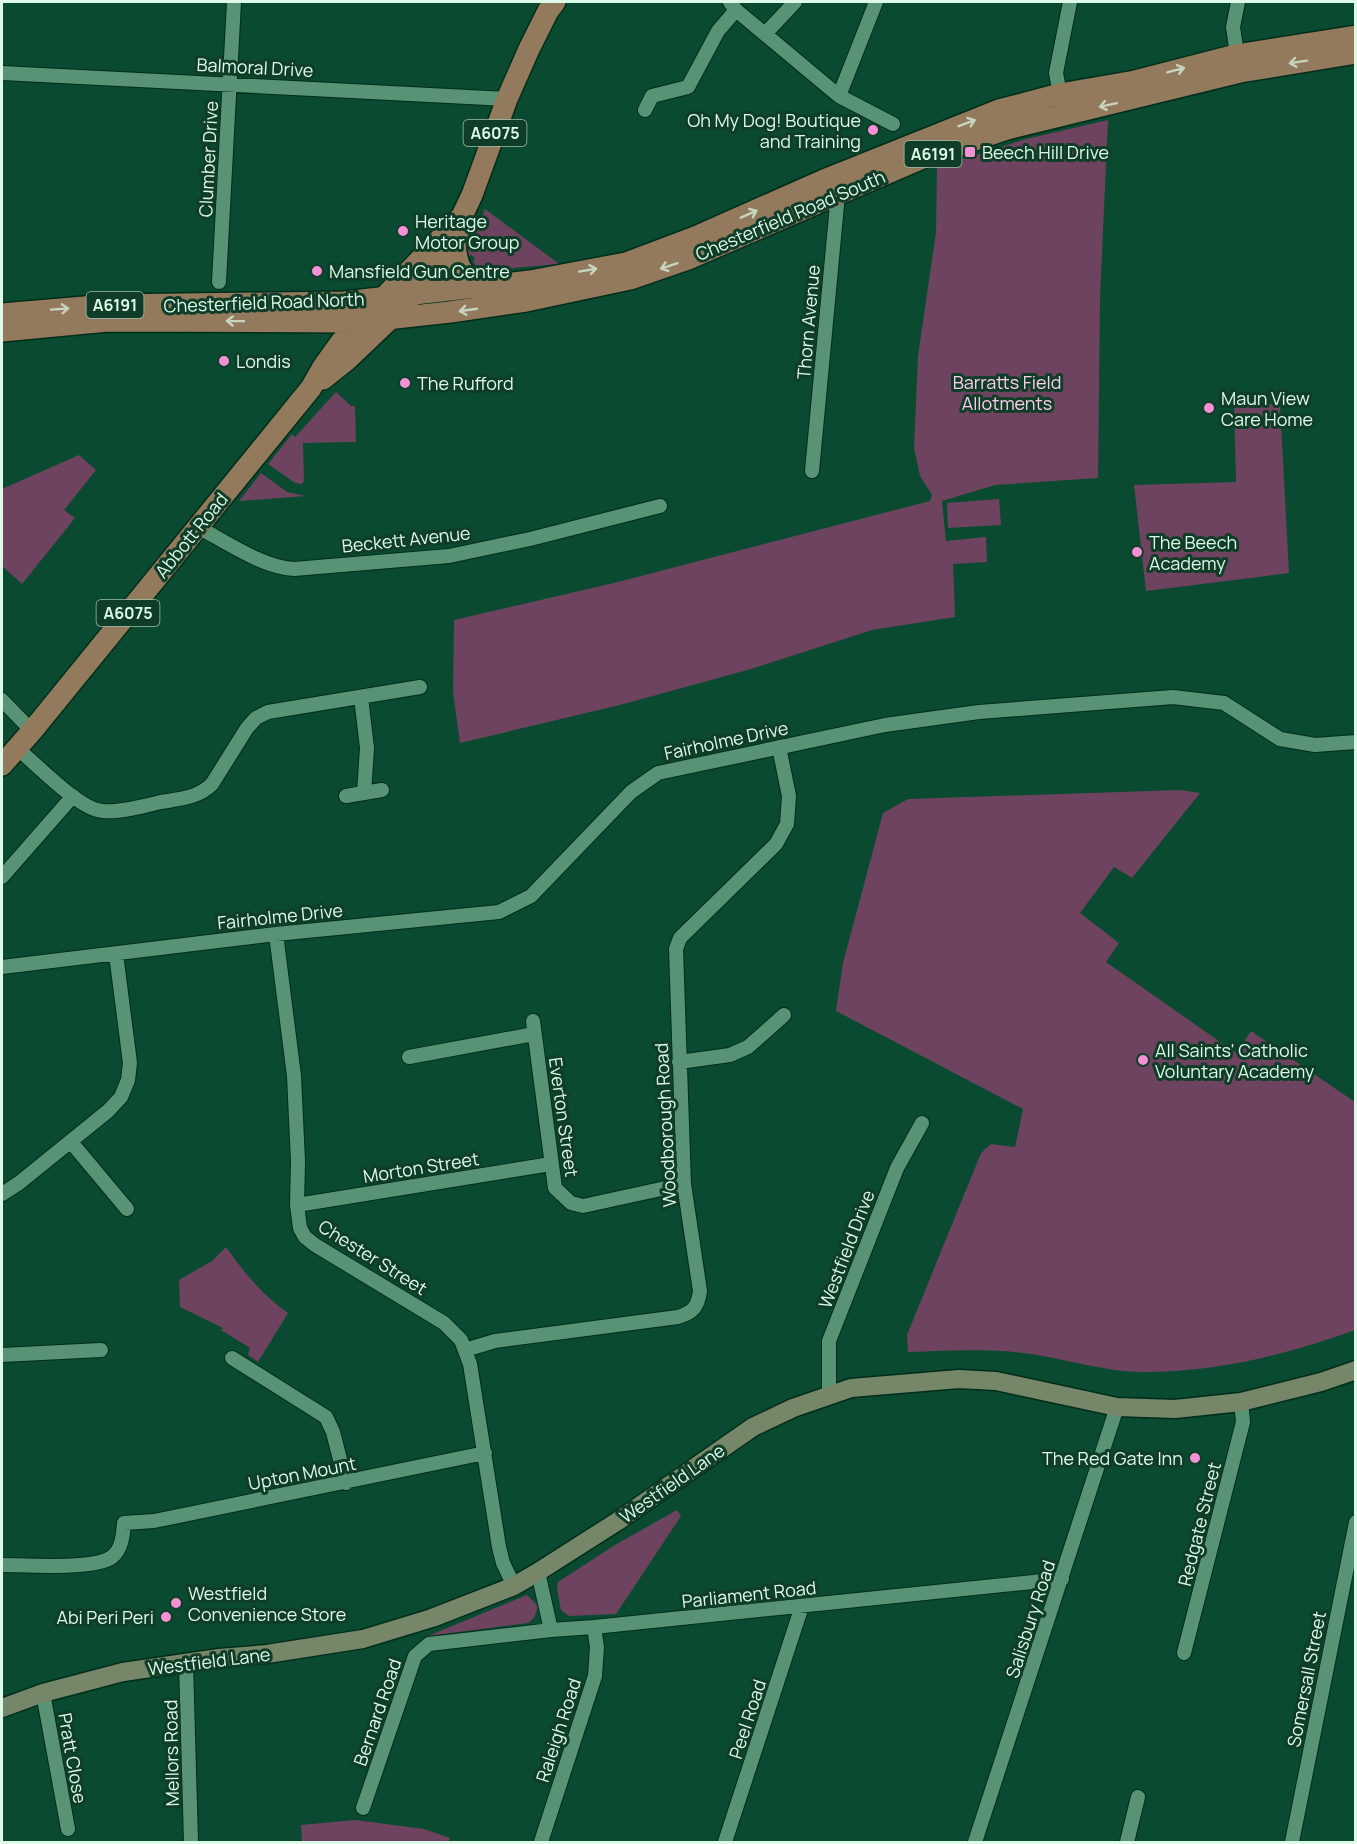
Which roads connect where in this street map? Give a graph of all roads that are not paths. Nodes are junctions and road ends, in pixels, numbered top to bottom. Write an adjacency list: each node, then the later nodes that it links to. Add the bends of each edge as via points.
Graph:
1 (234, 2): 13 (street, Clumber Drive)
2 (555, 2): 15 (main road, A6075)
3 (795, 2): 8 (street)
4 (876, 2): 14 (street)
5 (1070, 2): 16 (street, via 1056,73)
6 (1238, 2): 11 (street, via 1233,27)
7 (733, 6): 8 (street); 17 (street, via 688,87 652,96)
8 (765, 34): 14 (street)
9 (1356, 36): 11 (main road, Chesterfield Road South / A6191)
10 (1356, 54): 11 (main road, Chesterfield Road South / A6191, one-way to 11)
11 (1238, 64): 16 (main road, Chesterfield Road South / A6191, via 1135,81)
12 (2, 73): 13 (street, Balmoral Drive)
13 (230, 83): 15 (street, Balmoral Drive); 22 (street, Clumber Drive)
14 (839, 96): 18 (street)
15 (507, 99): 20 (main road, A6075)
16 (1062, 104): 19 (main road, Chesterfield Road South / A6191, via 999,110)
17 (645, 110)
18 (893, 124)
19 (828, 188): 23 (main road, Chesterfield Road South / A6191, one-way to 19, via 626,263); 27 (main road, Chesterfield Road South / A6191, one-way to 27, via 688,260 630,279 526,301); 33 (street, Thorn Avenue, via 837,205)
20 (462, 216): 21 (main road, A6075); 25 (main road, A6075)
21 (454, 243): 23 (main road, via 458,267); 24 (main road, A6075)
22 (219, 282)
23 (483, 287): 24 (main road, Chesterfield Road South / A6191)
24 (415, 293): 25 (main road, Chesterfield Road South / A6191); 27 (main road, A6075)
25 (383, 298): 26 (main road, Chesterfield Road North / A6191, one-way to 25, via 108,305 340,303); 29 (main road, A6075)
26 (2, 314)
27 (392, 318): 29 (main road, Chesterfield Road South / A6191); 32 (main road, Abbott Road / A6075)
28 (293, 321): 29 (main road, Chesterfield Road North / A6191); 30 (main road, Chesterfield Road North / A6191, one-way to 30, via 108,321); 31 (main road, via 322,338 326,351)
29 (359, 322): 31 (main road, Abbott Road / A6075)
30 (2, 331)
31 (322, 367): 32 (main road, Abbott Road / A6075)
32 (311, 388): 35 (main road, Abbott Road / A6075)
33 (812, 471)
34 (660, 506): 35 (street, Beckett Avenue, via 449,556 294,569 267,563)
35 (198, 527): 39 (main road, Abbott Road / A6075)
36 (420, 687): 37 (street)
37 (361, 697): 45 (street, via 367,748); 46 (street, via 268,712 256,718 212,784 193,796 105,812)
38 (2, 700): 39 (street)
39 (32, 731): 42 (main road, Abbott Road / A6075)
40 (1356, 742): 41 (street, Fairholme Drive, via 1315,745 1280,739 1224,703 1173,697 967,714 885,725)
41 (779, 747): 49 (street, Fairholme Drive, via 658,773 631,792 531,896 499,912); 54 (street, Woodborough Road, via 789,796 787,824 776,844 680,938 676,949)
42 (17, 748): 43 (main road, Abbott Road / A6075); 46 (street)
43 (2, 765)
44 (382, 790): 45 (street)
45 (364, 793): 47 (street)
46 (73, 796): 48 (street)
47 (346, 796)
48 (2, 877)
49 (276, 934): 50 (street, Fairholme Drive); 60 (street, Chester Street, via 294,1076)
50 (116, 954): 51 (street, Fairholme Drive); 56 (street, via 130,1063 128,1080 121,1097)
51 (2, 967)
52 (784, 1015): 54 (street, via 748,1047 730,1055)
53 (410, 1057): 57 (street, Everton Street, via 533,1027)
54 (679, 1062): 58 (street, Woodborough Road)
55 (922, 1123): 67 (street, Westfield Drive, via 897,1168 829,1341)
56 (70, 1142): 59 (street); 61 (street)
57 (550, 1164): 58 (street, Everton Street, via 555,1188 571,1203 583,1206); 60 (street, Morton Street)
58 (684, 1184): 63 (street, Woodborough Road, via 700,1291 698,1305 690,1313 495,1341)
59 (2, 1194)
60 (297, 1205): 63 (street, Chester Street, via 305,1237 444,1323)
61 (127, 1209)
62 (101, 1350): 64 (street)
63 (465, 1350): 70 (street, Chester Street)
64 (2, 1355)
65 (232, 1358): 71 (street, via 326,1417)
66 (1356, 1370): 68 (street, Westfield Lane)
67 (829, 1396): 69 (street, Westfield Lane, via 851,1388 959,1379 996,1380); 74 (street, Westfield Lane, via 753,1427)
68 (1241, 1402): 69 (street, Westfield Lane, via 1174,1409); 81 (street, Redgate Street, via 1243,1422)
69 (1117, 1407): 75 (street, Salisbury Road)
70 (485, 1453): 71 (street, Upton Mount); 76 (street, Chester Street, via 499,1547)
71 (346, 1483): 73 (street, Upton Mount, via 154,1521 124,1523 122,1543 112,1557 96,1564)
72 (1356, 1522): 93 (street, Somersall Street)
73 (2, 1565)
74 (538, 1572): 76 (street, Westfield Lane); 79 (street)
75 (1062, 1579): 77 (street, Parliament Road); 91 (street, Salisbury Road)
76 (514, 1586): 82 (street, Westfield Lane, via 432,1618 363,1639)
77 (802, 1606): 78 (street, Parliament Road); 90 (street, Peel Road)
78 (594, 1627): 79 (street, Parliament Road); 89 (street, Raleigh Road, via 595,1676)
79 (551, 1629): 80 (street, Parliament Road)
80 (440, 1641): 86 (street, Bernard Road, via 429,1644 415,1656)
81 (1184, 1653)
82 (186, 1663): 83 (street, Westfield Lane, via 123,1672); 88 (street, Mellors Road)
83 (43, 1693): 84 (street, Westfield Lane); 87 (street, Pratt Close)
84 (2, 1708)
85 (1138, 1797): 92 (street)
86 (363, 1808)
87 (68, 1829)
88 (191, 1842)
89 (541, 1842)
90 (725, 1842)
91 (975, 1842)
92 (1127, 1842)
93 (1292, 1842)

